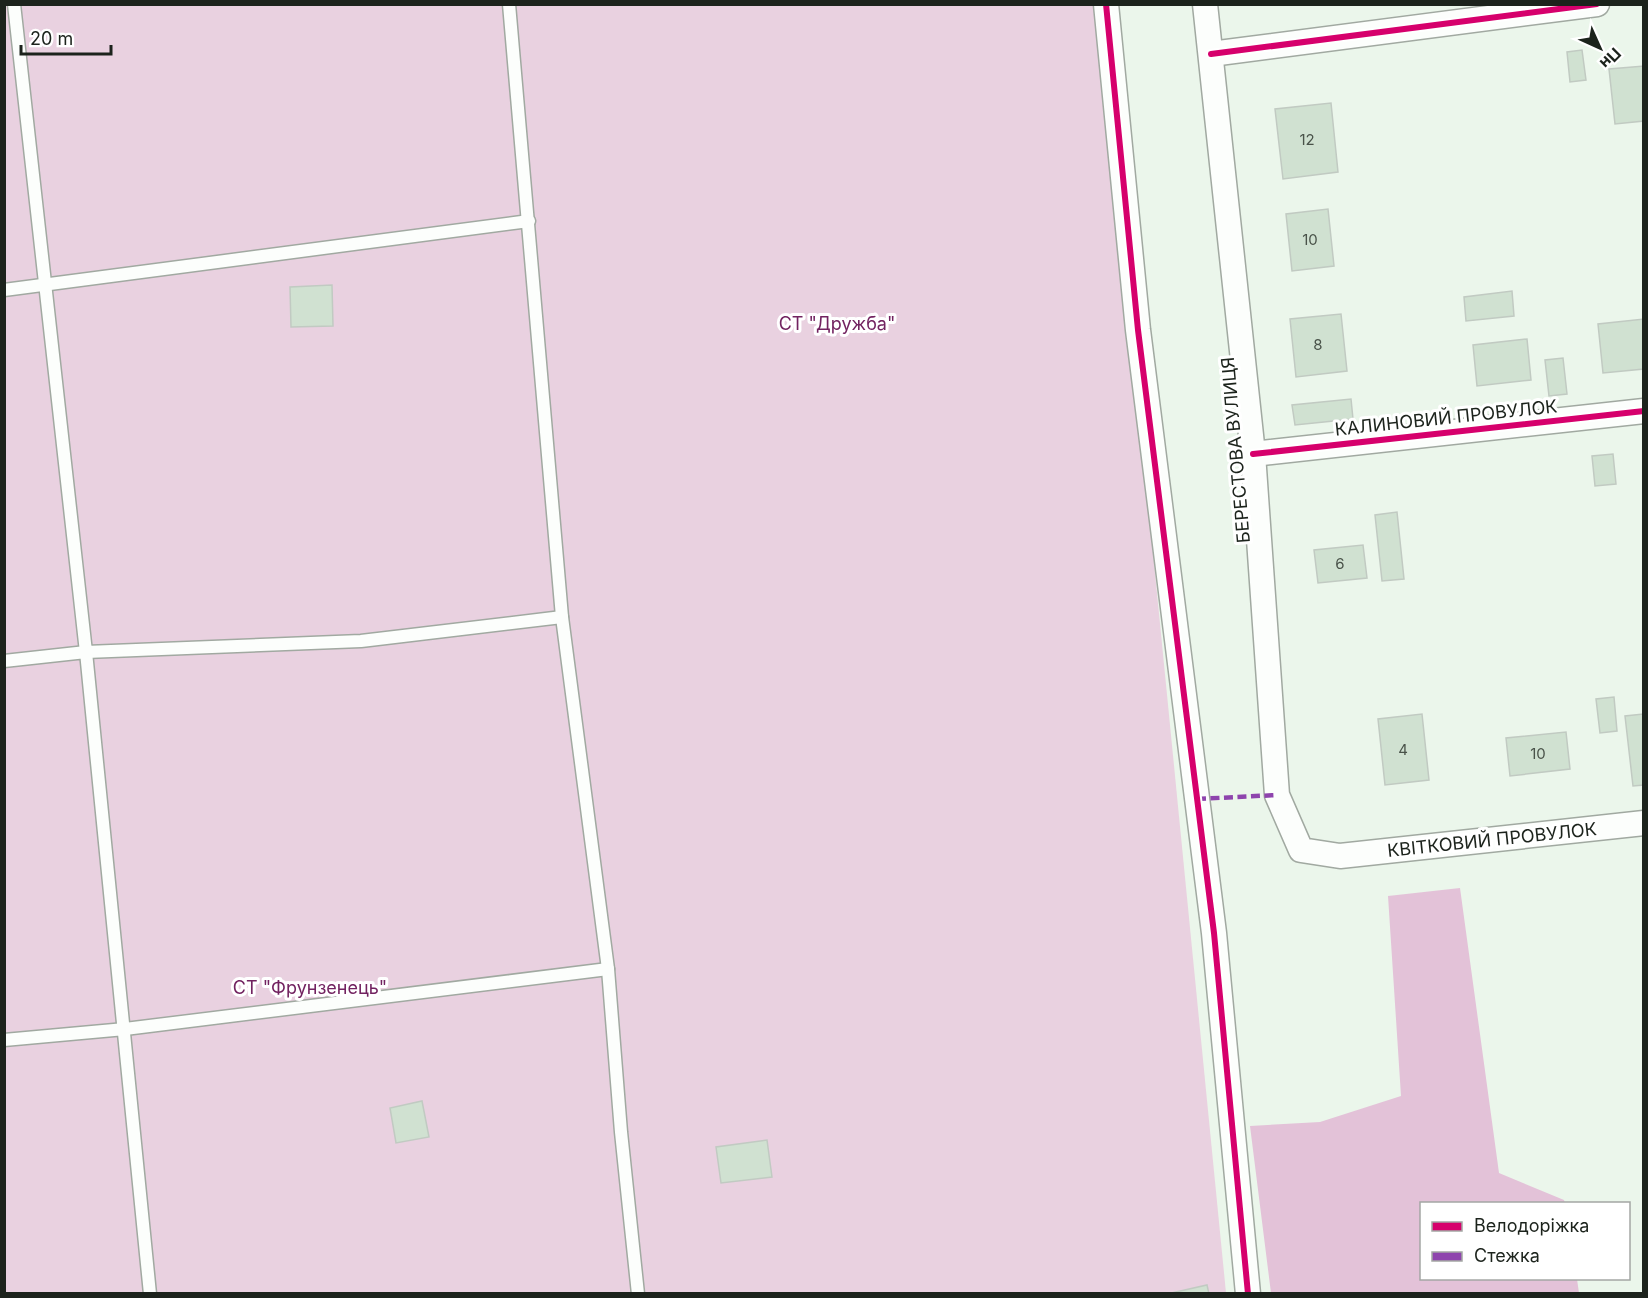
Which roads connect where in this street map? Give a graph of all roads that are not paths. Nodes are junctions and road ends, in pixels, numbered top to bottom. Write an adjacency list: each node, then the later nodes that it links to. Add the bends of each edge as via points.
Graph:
1 (14, 4): 8 (lane)
2 (510, 4): 7 (lane)
3 (1106, 4): 22 (street, via 1138,330 1214,933)
4 (1205, 4): 6 (street, БЕРЕСТОВА ВУЛИЦЯ)
5 (1597, 4): 6 (street)
6 (1211, 54): 11 (street, БЕРЕСТОВА ВУЛИЦЯ)
7 (529, 221): 8 (lane); 12 (lane)
8 (47, 286): 9 (lane); 13 (lane)
9 (4, 290)
10 (1644, 411): 11 (street, КАЛИНОВИЙ ПРОВУЛОК)
11 (1253, 454): 16 (street, БЕРЕСТОВА ВУЛИЦЯ, via 1277,795 1301,850)
12 (562, 617): 13 (lane, via 361,641); 17 (lane)
13 (86, 652): 14 (lane); 18 (lane)
14 (4, 661)
15 (1644, 823): 16 (street, КВІТКОВИЙ ПРОВУЛОК)
16 (1340, 856)
17 (608, 969): 18 (lane); 21 (lane)
18 (125, 1029): 19 (lane); 20 (lane)
19 (4, 1040)
20 (150, 1293)
21 (638, 1293)
22 (1248, 1293)

